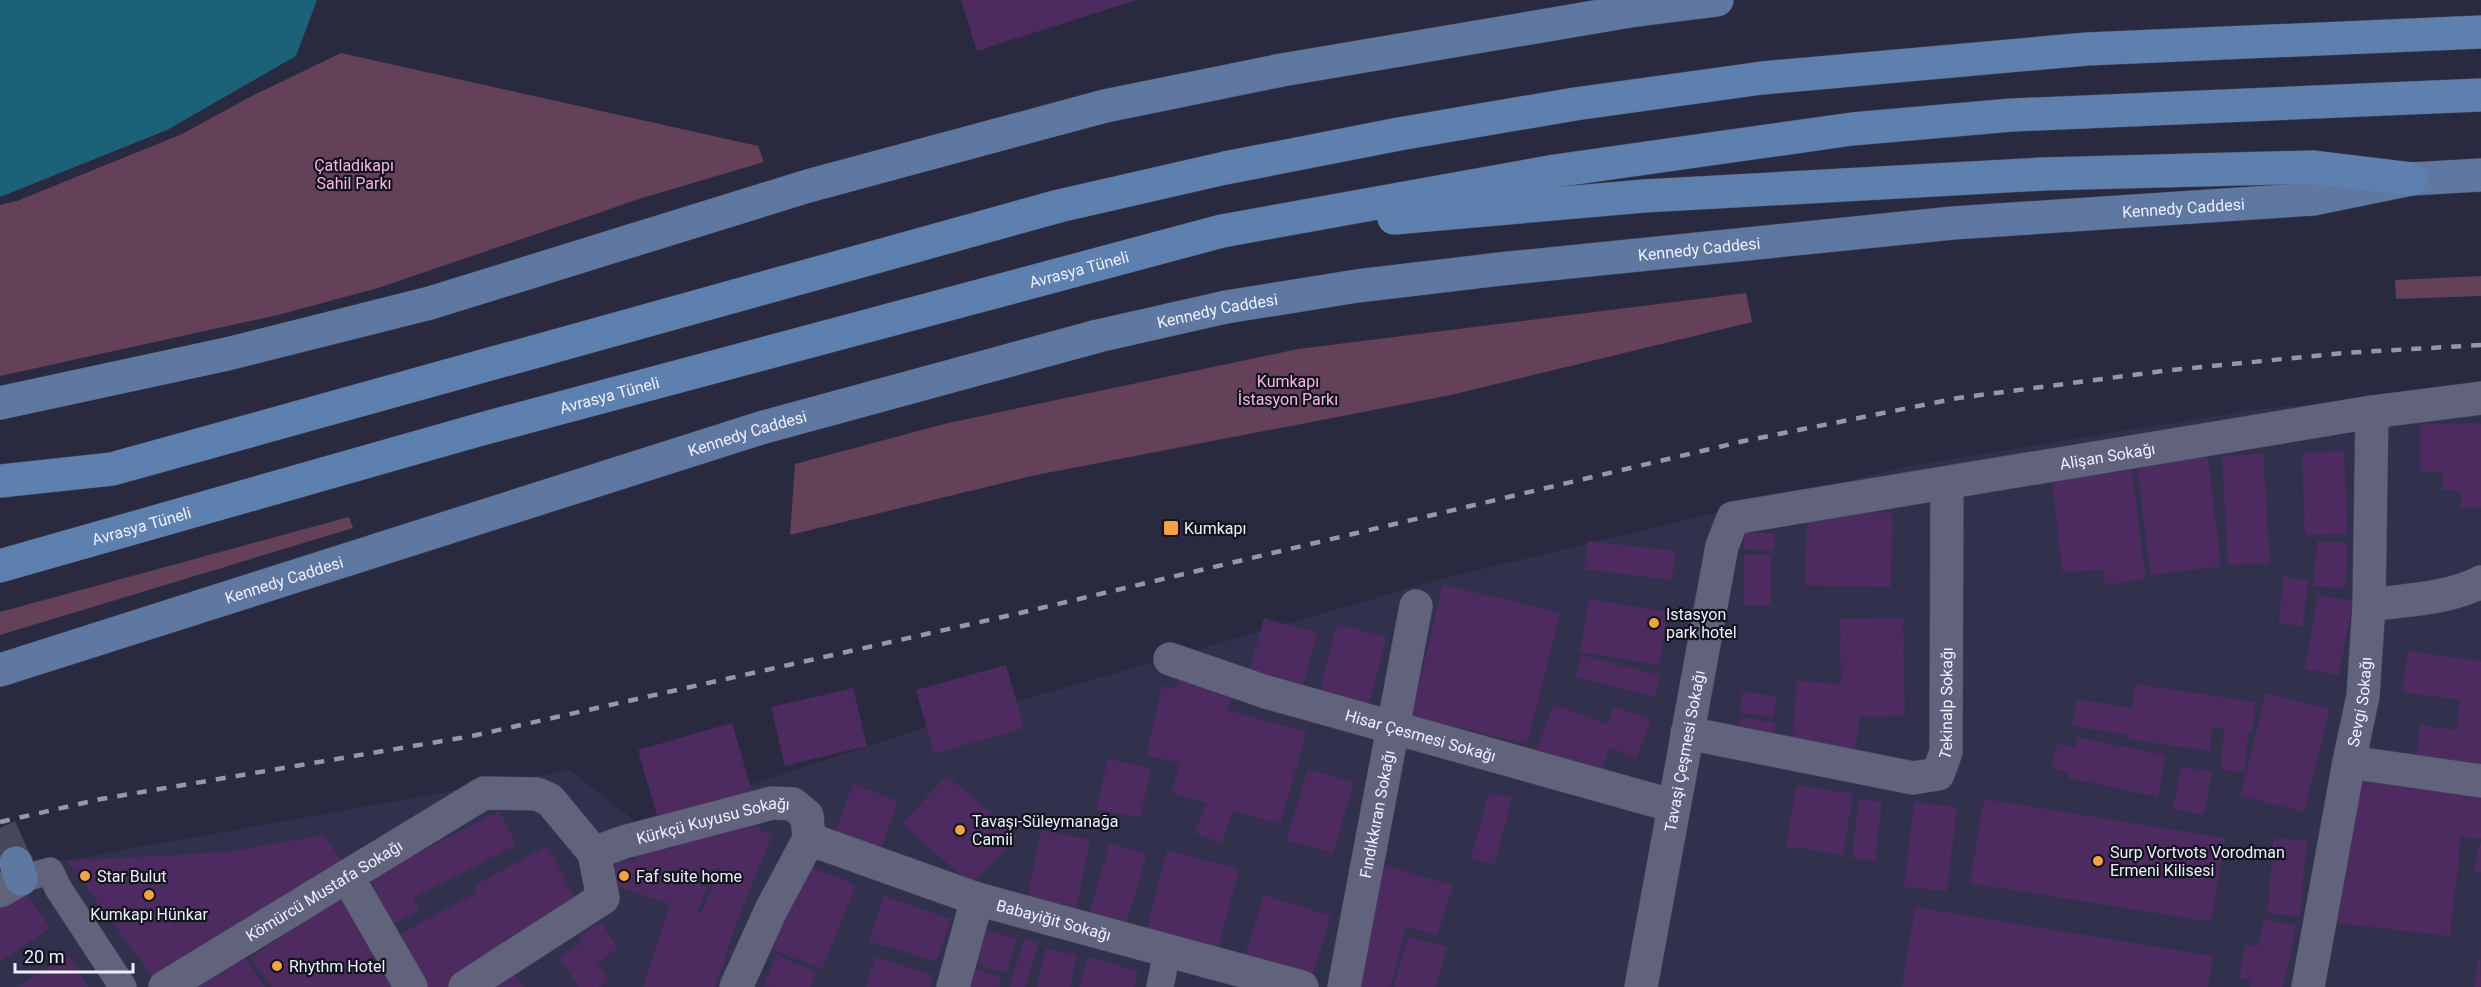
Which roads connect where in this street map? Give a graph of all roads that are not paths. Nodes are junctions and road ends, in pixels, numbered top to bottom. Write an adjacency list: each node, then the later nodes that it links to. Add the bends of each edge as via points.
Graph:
1 (1717, 0): 8 (main road, via 1282,70 1105,106 808,186 430,303 227,354)
2 (2481, 32): 10 (highway, via 2087,49 1762,78 1399,134 1059,206)
3 (2481, 94): 6 (highway, via 2012,115 1852,129 1555,171)
4 (2481, 175): 5 (main road, Kennedy Caddesi)
5 (2411, 179): 6 (highway, via 2312,167 2043,174 1644,196); 20 (main road, Kennedy Caddesi, via 2313,199 1953,223 1478,271 1226,307 1098,336 764,427)
6 (1222, 231): 15 (highway, Avrasya Tüneli, via 490,427)
7 (2481, 398): 9 (street, Alişan Sokağı)
8 (0, 403)
9 (2372, 412): 12 (street, Alişan Sokağı); 17 (street, Sevgi Sokağı)
10 (112, 469): 11 (highway); 13 (highway)
11 (0, 480)
12 (1947, 484): 14 (street, Alişan Sokağı); 22 (street, Tekinalp Sokağı, via 1946,752 1938,774 1913,778)
13 (0, 500)
14 (1733, 518): 22 (street, Tavaşi Çeşmesi Sokağı, via 1722,546)
15 (0, 566)
16 (2481, 582): 17 (street, via 2431,596)
17 (2369, 605): 23 (street, Sevgi Sokağı, via 2363,696)
18 (1416, 606): 21 (street, Fındıkkıran Sokağı)
19 (1170, 659): 21 (street, Hisar Çesmesi Sokağı, via 1266,692)
20 (1, 671)
21 (1393, 726): 25 (street, Hisar Çesmesi Sokağı); 40 (street, Fındıkkıran Sokağı)
22 (1687, 734): 25 (street, Tavaşi Çeşmesi Sokağı)
23 (2349, 762): 24 (street); 42 (street, Sevgi Sokağı)
24 (2481, 781)
25 (1674, 806): 41 (street, Tavaşi Çeşmesi Sokağı)
26 (809, 839): 27 (street, Kürkçü Kuyusu Sokağı, via 807,816 793,804 772,804); 30 (street, Babayiğit Sokağı); 36 (street)
27 (594, 853): 28 (street, Kömürcü Mustafa Sokağı, via 550,800 537,794 484,793); 35 (street, via 603,898)
28 (346, 876): 33 (street, Kömürcü Mustafa Sokağı); 34 (street)
29 (12, 878): 32 (street, via 50,871)
30 (977, 899): 31 (street, Babayiğit Sokağı); 37 (street)
31 (1167, 951): 38 (street); 39 (street, Babayiğit Sokağı)
32 (123, 987)
33 (165, 987)
34 (411, 987)
35 (465, 987)
36 (736, 987)
37 (953, 987)
38 (1160, 987)
39 (1302, 987)
40 (1344, 987)
41 (1641, 987)
42 (2308, 987)

